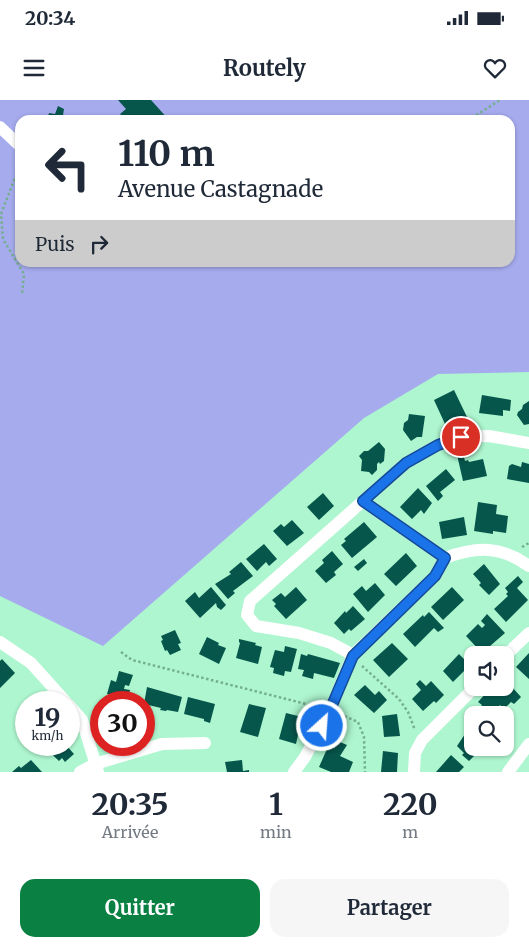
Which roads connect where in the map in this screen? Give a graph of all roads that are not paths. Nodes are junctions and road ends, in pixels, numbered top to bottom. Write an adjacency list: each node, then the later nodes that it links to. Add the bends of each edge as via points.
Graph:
1 (0, 127): 2 (street)
2 (15, 141)
3 (529, 443): 4 (street, via 489,436 461,437 446,442 406,463)
4 (363, 501): 5 (street); 10 (street, via 250,601 247,615 256,626 331,643)
5 (445, 558): 6 (street, via 465,550 488,550 515,556); 10 (street, via 435,576)
6 (529, 566)
7 (529, 633): 9 (street)
8 (0, 642): 11 (street, via 31,663)
9 (514, 647)
10 (353, 656): 18 (street, via 330,710)
11 (56, 691)
12 (466, 696): 19 (street, via 422,740 415,753)
13 (80, 718): 16 (street)
14 (205, 743): 16 (street, via 162,744)
15 (529, 744): 20 (street)
16 (97, 768): 17 (street)
17 (80, 772)
18 (294, 772)
19 (414, 772)
20 (508, 772)

